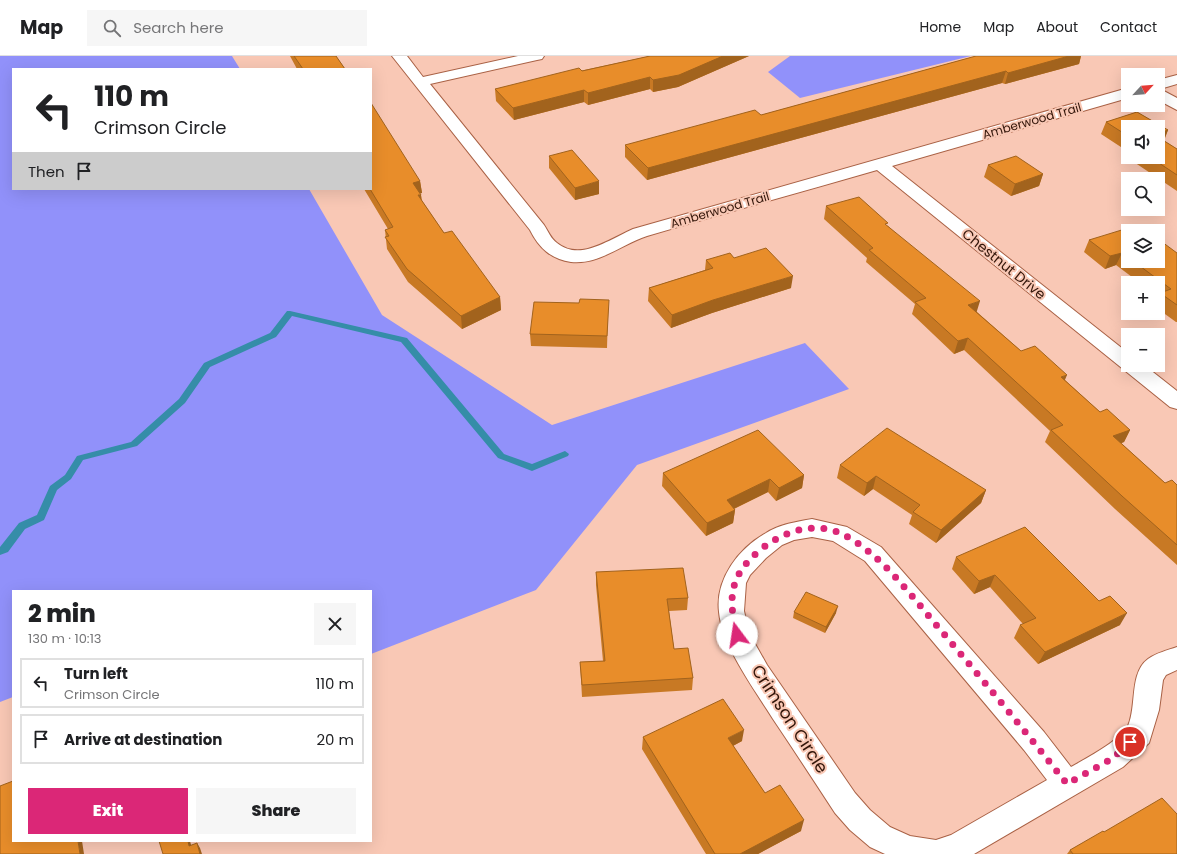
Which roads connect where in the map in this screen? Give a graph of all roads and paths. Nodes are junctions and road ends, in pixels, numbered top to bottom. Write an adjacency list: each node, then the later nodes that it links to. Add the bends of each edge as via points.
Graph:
1 (399, 56): 4 (street, Amberwood Trail)
2 (537, 56): 4 (street)
3 (1177, 79): 5 (street)
4 (420, 82): 9 (street, Amberwood Trail, via 538,229 549,247 562,254 587,255 640,233)
5 (1165, 83)
6 (1121, 95): 9 (street, Amberwood Trail)
7 (1165, 98): 8 (street)
8 (1177, 104)
9 (881, 165): 10 (street, Chestnut Drive)
10 (1121, 357)
11 (1140, 372): 12 (street)
12 (1177, 402)
13 (1177, 658): 14 (street, Crimson Circle, via 1157,667 1150,678 1146,710 1139,734 1113,758)
14 (1067, 784): 14 (street, Crimson Circle, via 950,850 936,854 908,850 880,838 846,803 758,673 737,635 731,611 734,583 741,569 758,551 774,539 790,532 821,528 839,533 860,544 903,586 1034,741)

